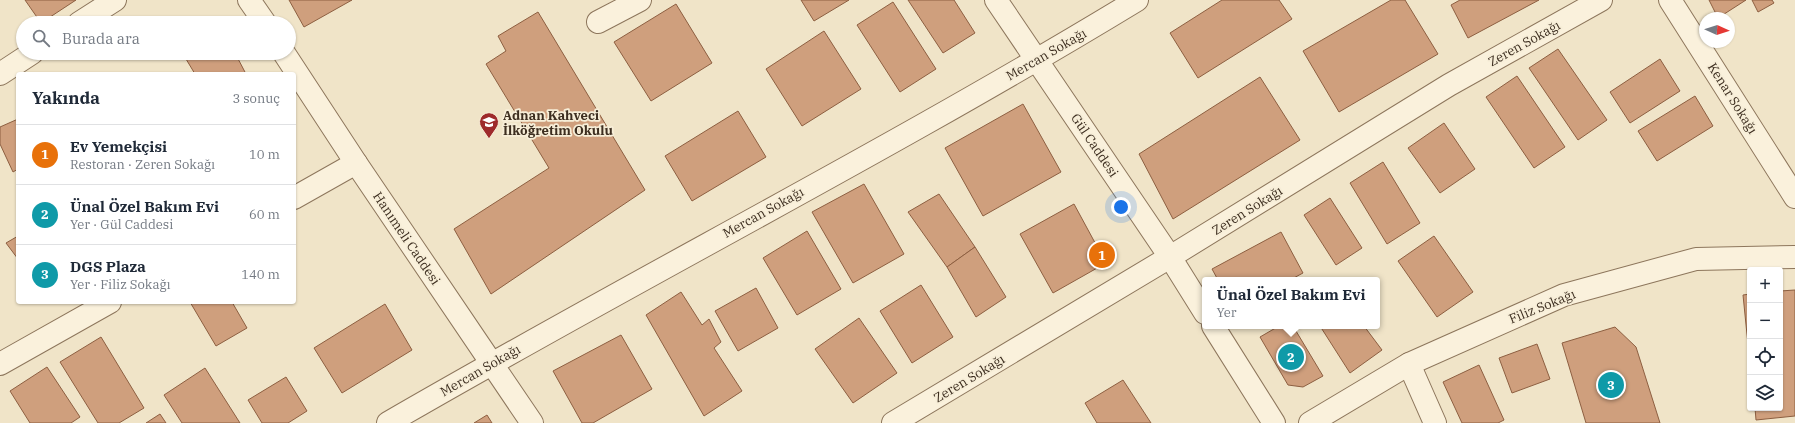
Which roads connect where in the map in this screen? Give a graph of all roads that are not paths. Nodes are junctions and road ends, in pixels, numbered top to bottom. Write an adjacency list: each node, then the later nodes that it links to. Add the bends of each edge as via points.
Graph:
1 (115, 0): 8 (street)
2 (250, 0): 9 (street)
3 (640, 0): 10 (street)
4 (996, 0): 13 (street, Gül Caddesi)
5 (1137, 0): 13 (street, Mercan Sokağı)
6 (1601, 0): 18 (street, Zeren Sokağı, via 1449,85)
7 (1670, 0): 17 (street, Kenar Sokağı)
8 (90, 16)
9 (260, 16)
10 (598, 22)
11 (21, 60): 14 (street)
12 (289, 60): 15 (street, Hanımeli Caddesi)
13 (1038, 60): 18 (street, Gül Caddesi); 23 (street, Mercan Sokağı)
14 (0, 74)
15 (356, 163): 16 (street); 23 (street, Hanımeli Caddesi)
16 (296, 197)
17 (1795, 197)
18 (1170, 257): 21 (street, Gül Caddesi); 28 (street, Zeren Sokağı)
19 (1795, 257): 25 (street, Filiz Sokağı, via 1696,259 1564,295)
20 (106, 304): 24 (street)
21 (1202, 308)
22 (1215, 329): 29 (street)
23 (492, 362): 26 (street, Mercan Sokağı); 27 (street, Hanımeli Caddesi)
24 (0, 364)
25 (1409, 364): 30 (street, Filiz Sokağı); 31 (street)
26 (388, 423)
27 (532, 423)
28 (894, 423)
29 (1274, 423)
30 (1310, 423)
31 (1435, 423)

